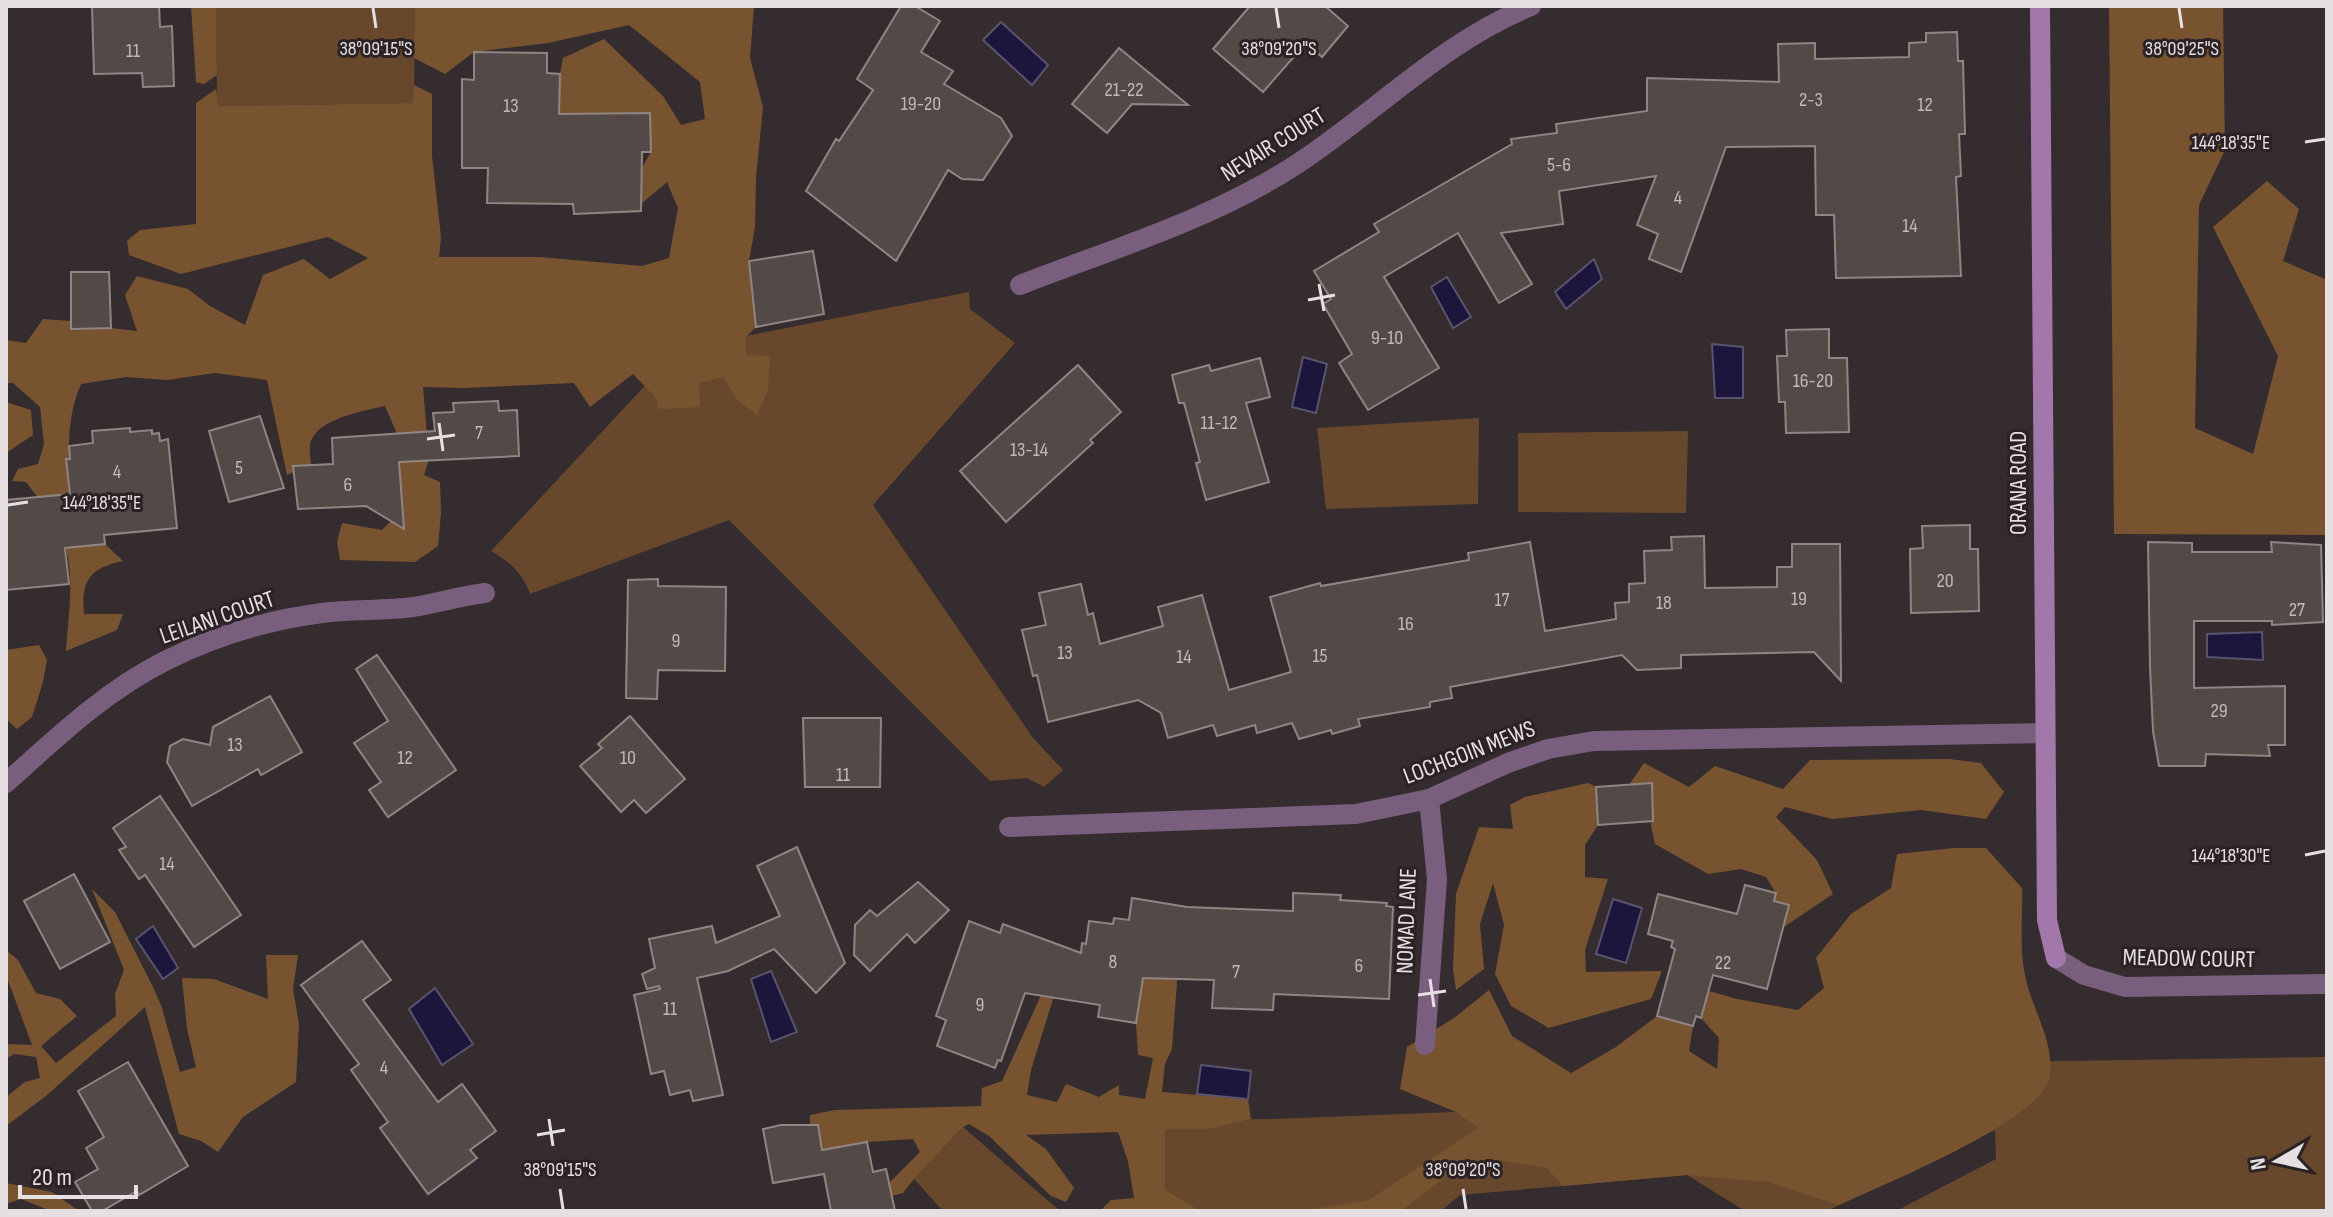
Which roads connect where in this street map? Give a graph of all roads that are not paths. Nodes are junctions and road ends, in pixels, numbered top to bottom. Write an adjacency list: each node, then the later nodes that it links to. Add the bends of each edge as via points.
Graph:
1 (1531, 6): 3 (street, NEVAIR COURT, via 1457,44 1292,167 1218,209)
2 (2040, 6): 5 (street, ORANA ROAD)
3 (1020, 285)
4 (485, 593): 6 (street, LEILANI COURT, via 411,607 304,616 207,643 122,687)
5 (2045, 733): 7 (street, LOCHGOIN MEWS, via 1594,741 1508,763); 9 (street, ORANA ROAD, via 2047,920)
6 (6, 783)
7 (1429, 799): 8 (street, LOCHGOIN MEWS, via 1356,814); 11 (street, NOMAD LANE, via 1437,879)
8 (1009, 827)
9 (2056, 958): 10 (street, MEADOW COURT, via 2084,975 2125,987)
10 (2327, 984)
11 (1425, 1045)

